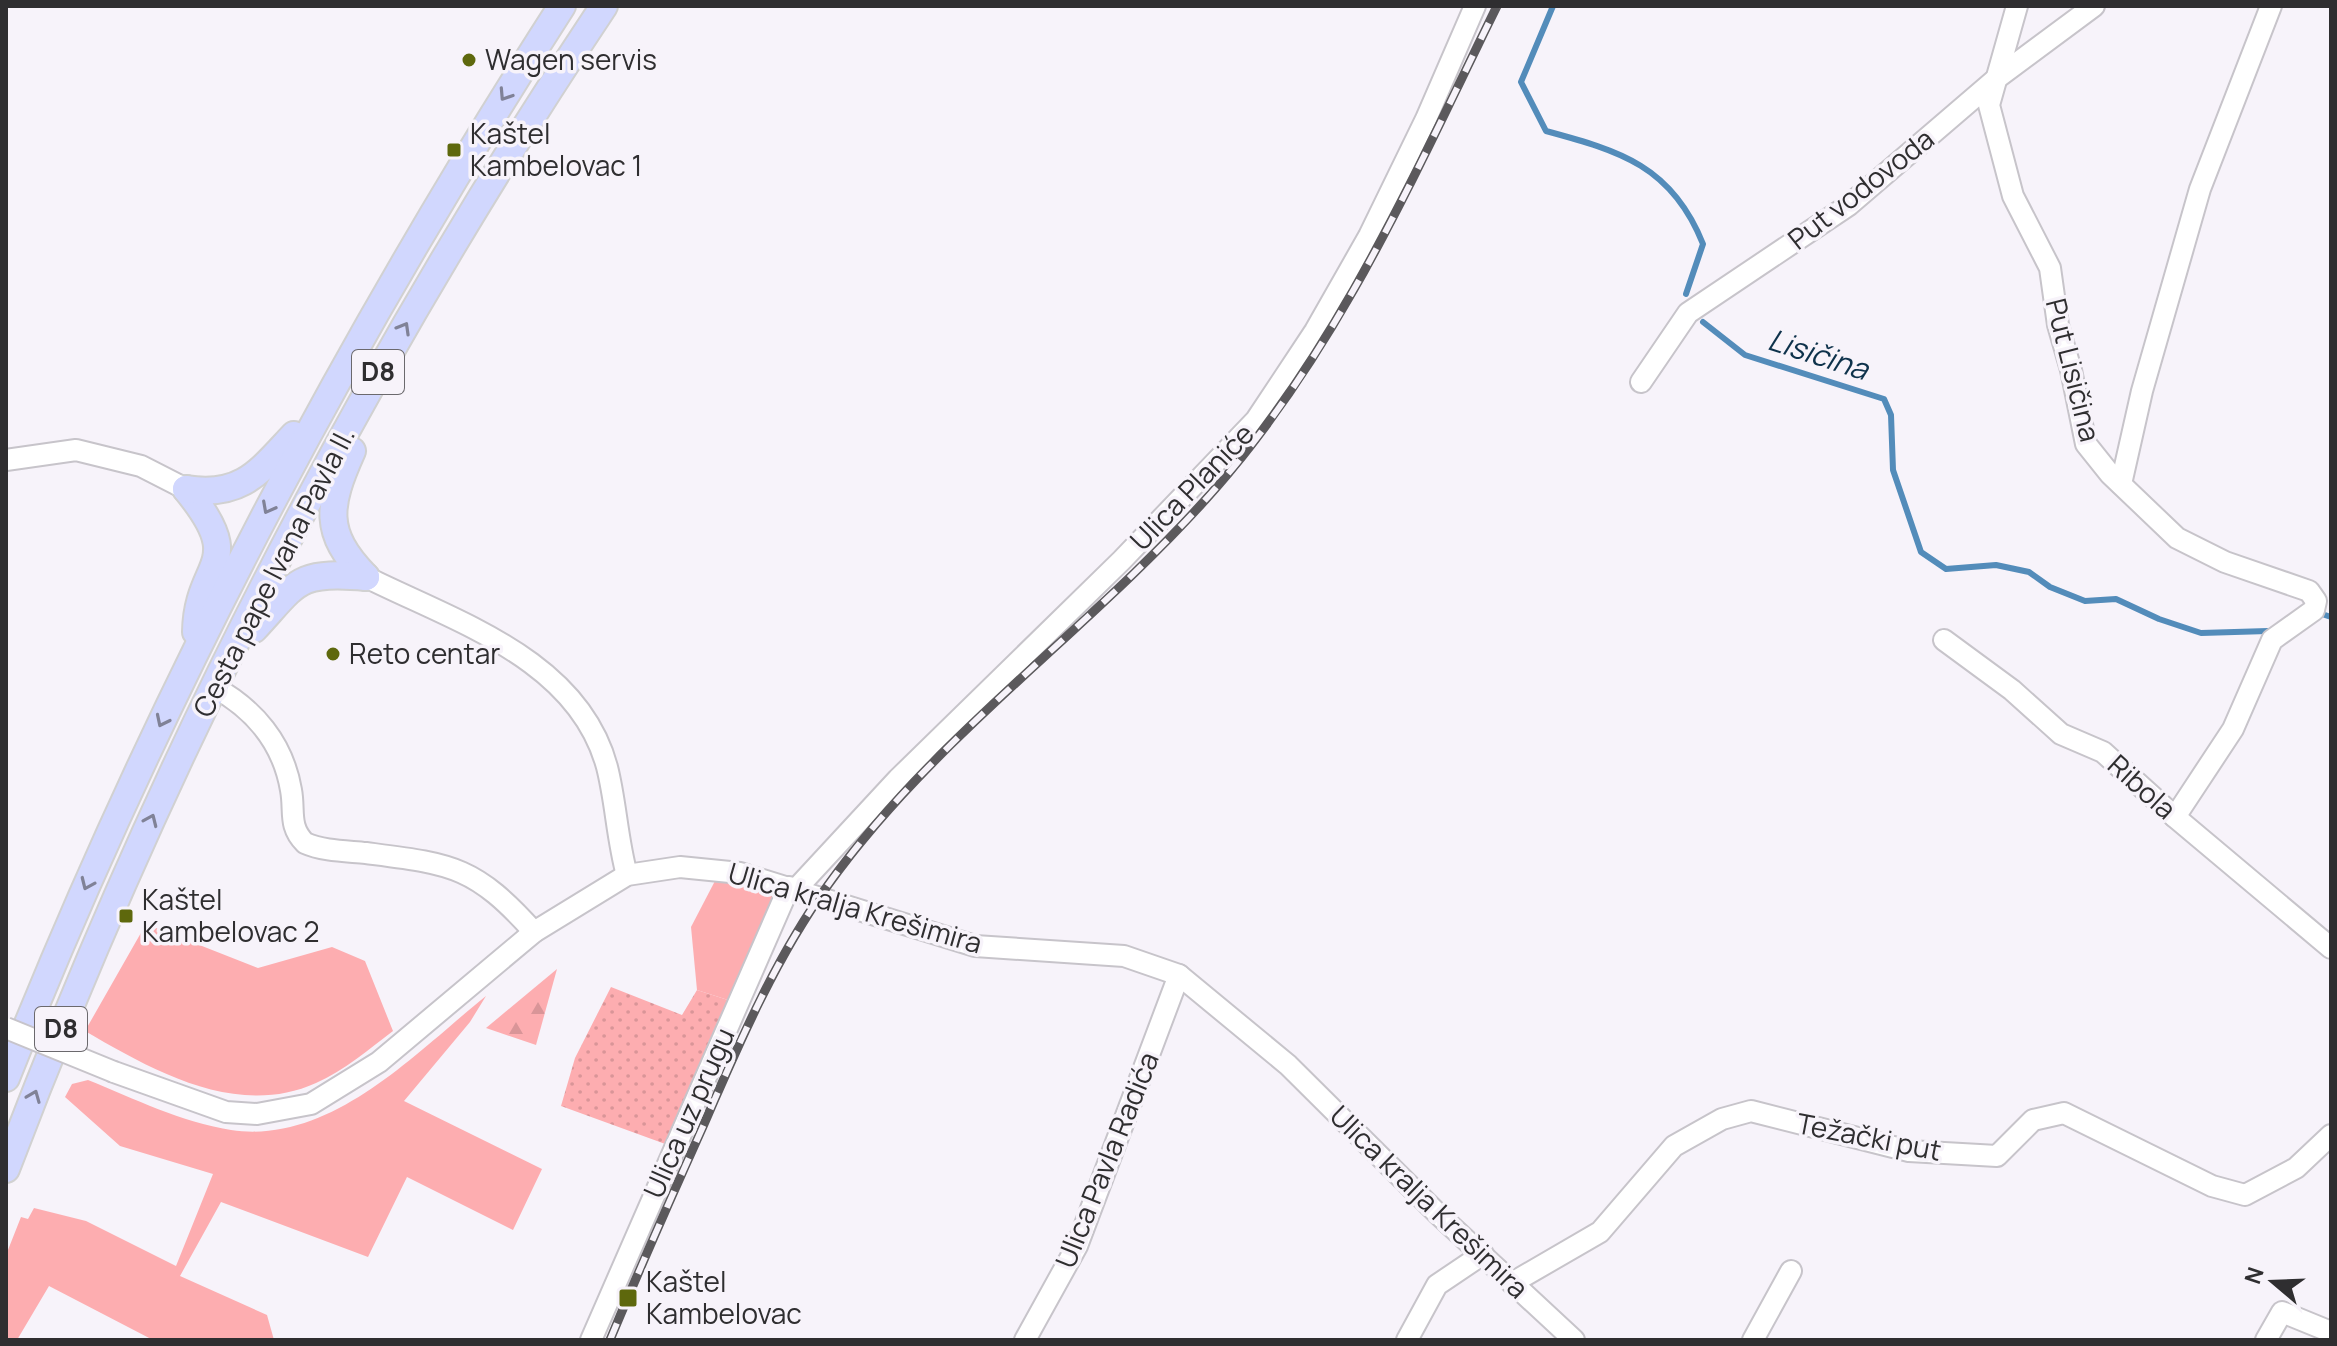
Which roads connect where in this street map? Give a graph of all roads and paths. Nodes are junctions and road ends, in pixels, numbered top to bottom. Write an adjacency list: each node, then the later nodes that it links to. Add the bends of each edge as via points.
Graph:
1 (562, 6): 10 (main road, Cesta pape Ivana Pavla II. / D8, one-way to 10, via 431,215)
2 (604, 6): 9 (main road, Cesta pape Ivana Pavla II. / D8, one-way to 2, via 469,215)
3 (1475, 6): 21 (street, Ulica Planiće, via 1369,236 1256,420)
4 (2017, 6): 7 (street, Put Lisičina)
5 (2094, 6): 7 (street, Put vodovoda)
6 (2271, 6): 12 (street, via 2200,189)
7 (1997, 78): 8 (street, Put vodovoda, via 1849,205 1688,313); 12 (street, Put Lisičina, via 1989,105 1998,148 2013,196 2050,268 2086,444)
8 (1641, 382)
9 (355, 413): 14 (main road, via 352,452 333,496 332,517 344,555); 16 (main road, Cesta pape Ivana Pavla II. / D8)
10 (318, 414): 13 (main road, via 259,474 222,490); 17 (main road, Cesta pape Ivana Pavla II. / D8, one-way to 17)
11 (6, 460): 13 (street, via 76,450 141,466)
12 (2121, 484): 19 (street, Put Lisičina, via 2177,538 2225,562 2309,591 2316,601 2314,610 2272,640 2233,729)
13 (186, 489): 17 (main road, via 204,512 219,549 202,597)
14 (366, 577): 16 (main road, via 336,574 295,584 253,631); 20 (street, via 532,661 562,686 582,712 607,767)
15 (1944, 640): 19 (street, Ribola, via 2061,734 2103,752)
16 (235, 643): 18 (main road, Cesta pape Ivana Pavla II. / D8)
17 (196, 651): 26 (main road, Cesta pape Ivana Pavla II. / D8, one-way to 26, via 118,813)
18 (214, 687): 22 (street, via 241,702 272,739 291,790 294,829 305,843 451,867 501,895); 28 (main road, Cesta pape Ivana Pavla II. / D8, one-way to 18, via 86,968)
19 (2175, 817): 23 (street, Ribola)
20 (627, 875): 21 (street, Ulica kralja Krešimira, via 656,868 708,868); 22 (street, Ulica kralja Krešimira)
21 (793, 888): 24 (street, Ulica kralja Krešimira, via 975,946 1124,956); 33 (street, Ulica uz prugu)
22 (534, 932): 25 (street, Ulica kralja Krešimira, bridge, via 379,1062 311,1104 257,1114 226,1112)
23 (2331, 948)
24 (1179, 975): 29 (street, Ulica kralja Krešimira, via 1288,1065); 34 (street, Ulica Pavla Radića, via 1077,1246)
25 (6, 1028)
26 (6, 1078)
27 (2331, 1135): 31 (street, Težački put, via 2296,1168 2245,1195 2212,1186 2064,1113 2033,1120 1997,1156 1909,1151 1751,1111 1722,1119 1674,1146 1600,1232)
28 (6, 1169)
29 (1483, 1254): 31 (street, Ulica kralja Krešimira); 35 (street, via 1437,1285)
30 (1791, 1271): 37 (street)
31 (1512, 1283): 36 (street, Ulica kralja Krešimira)
32 (2331, 1332): 38 (street, via 2282,1312)
33 (591, 1340)
34 (1025, 1340)
35 (1407, 1340)
36 (1574, 1340)
37 (1753, 1340)
38 (2266, 1340)

